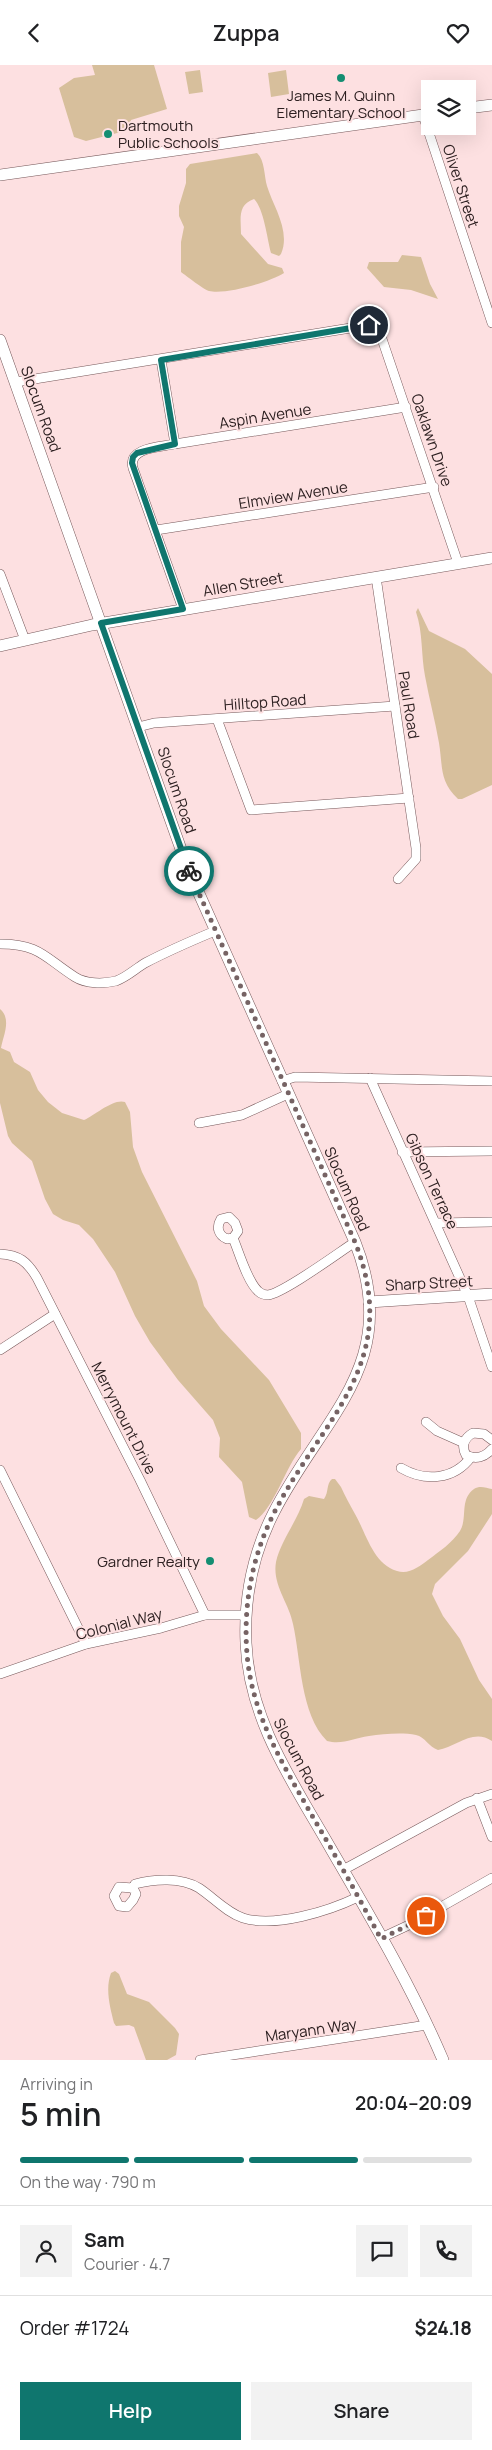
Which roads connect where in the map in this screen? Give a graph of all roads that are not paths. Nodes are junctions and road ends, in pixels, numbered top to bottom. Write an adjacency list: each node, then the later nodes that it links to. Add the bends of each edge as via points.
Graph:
1 (492, 105): 2 (main road)
2 (476, 107)
3 (421, 115): 5 (main road)
4 (433, 135): 6 (street, Oliver Street)
5 (0, 175)
6 (492, 323)
7 (0, 340): 9 (main road, Slocum Road)
8 (161, 360): 9 (street); 10 (street, Oaklawn Drive, via 369,325 380,331); 11 (street)
9 (16, 382): 19 (main road, Slocum Road)
10 (406, 407): 11 (street, Aspin Avenue); 12 (street, Oaklawn Drive)
11 (175, 444): 13 (street, Aspin Avenue, via 144,450 134,455 132,460)
12 (434, 487): 13 (street, Elmview Avenue); 15 (street, Oaklawn Drive)
13 (156, 530): 18 (street)
14 (492, 558): 15 (main road, Allen Street)
15 (458, 563): 17 (main road, Allen Street)
16 (0, 574): 20 (street)
17 (376, 577): 18 (main road, Allen Street); 22 (street, Paul Road)
18 (183, 609): 19 (main road, Allen Street)
19 (101, 623): 20 (main road, Allen Street); 24 (main road, Slocum Road)
20 (25, 641): 21 (main road, Allen Street)
21 (0, 646)
22 (395, 706): 23 (street, Hilltop Road); 25 (street, Paul Road)
23 (218, 719): 24 (street, Hilltop Road); 25 (street, via 251,810)
24 (138, 727): 27 (main road, Slocum Road, via 188,869)
25 (409, 798): 26 (street, Paul Road, via 416,837 416,859)
26 (398, 879)
27 (214, 931): 28 (street, via 124,977 103,983 80,980 51,958 32,949); 30 (main road, Slocum Road)
28 (0, 945)
29 (370, 1078): 30 (street, via 295,1077); 31 (street); 35 (street, Gibson Terrace)
30 (282, 1081): 32 (main road, Slocum Road)
31 (492, 1081)
32 (288, 1094): 33 (street, via 242,1115); 39 (main road, Slocum Road)
33 (200, 1123)
34 (492, 1151): 35 (street)
35 (402, 1152): 37 (street, Gibson Terrace)
36 (492, 1221): 37 (street)
37 (436, 1223): 42 (street, Gibson Terrace)
38 (233, 1238): 39 (street, via 253,1284 262,1294 270,1295)
39 (355, 1242): 43 (main road, Slocum Road)
40 (0, 1254): 44 (street, Merrymount Drive, via 15,1255 26,1262)
41 (492, 1294): 42 (main road, Sharp Street)
42 (468, 1296): 43 (main road, Sharp Street); 46 (street, Gibson Terrace)
43 (369, 1302): 55 (main road, Slocum Road, via 367,1338 357,1377 267,1526 254,1566)
44 (56, 1314): 45 (street); 54 (street, Merrymount Drive)
45 (0, 1350)
46 (492, 1367)
47 (426, 1422): 49 (street, via 437,1431)
48 (492, 1440): 49 (street, via 476,1433 467,1437)
49 (464, 1443): 51 (street, via 464,1452)
50 (492, 1449): 51 (street, via 484,1456)
51 (471, 1457): 52 (street, via 459,1471 444,1476 420,1476)
52 (401, 1468)
53 (0, 1470): 56 (street)
54 (205, 1615): 55 (street, Colonial Way); 56 (street, Colonial Way)
55 (246, 1615): 61 (main road, Slocum Road, via 249,1669 263,1725)
56 (86, 1644): 57 (street, Colonial Way)
57 (0, 1674)
58 (492, 1794): 59 (street)
59 (477, 1798): 60 (street); 61 (street)
60 (492, 1837)
61 (344, 1871): 64 (main road, Slocum Road)
62 (492, 1878): 65 (street)
63 (133, 1888): 64 (street, via 135,1884 147,1881 183,1882 197,1887 237,1915 262,1921 304,1915)
64 (358, 1897): 65 (main road, Slocum Road)
65 (381, 1939): 66 (main road, Slocum Road)
66 (427, 2025): 67 (street, Maryann Way); 68 (main road, Slocum Road)
67 (200, 2060)
68 (443, 2060)

